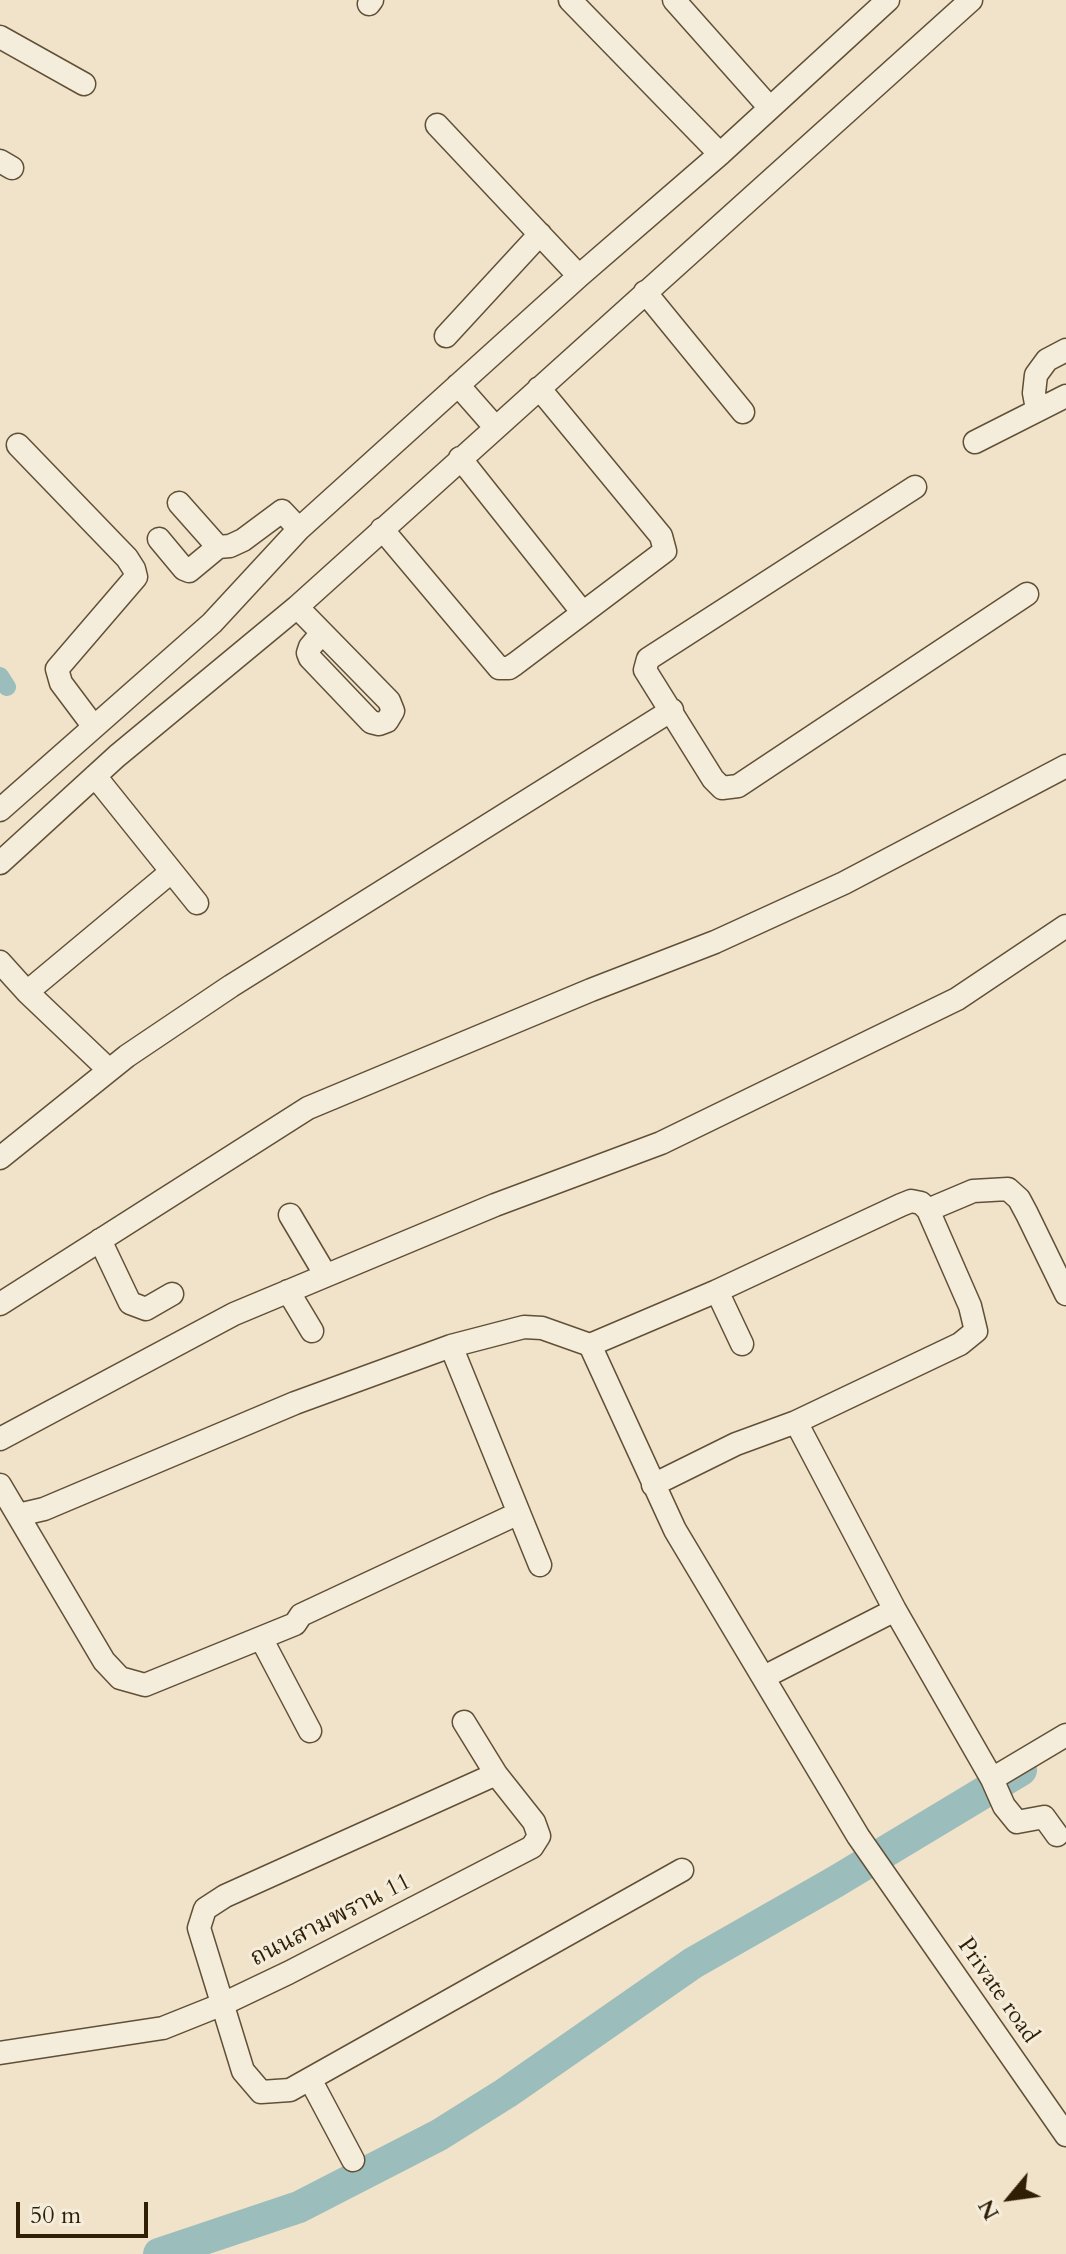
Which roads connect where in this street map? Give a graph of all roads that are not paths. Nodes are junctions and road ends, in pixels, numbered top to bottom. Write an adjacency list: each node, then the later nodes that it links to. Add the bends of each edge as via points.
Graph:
1 (570, 0): 9 (street)
2 (674, 0): 7 (street)
3 (888, 0): 7 (street)
4 (971, 0): 12 (street)
5 (0, 37): 6 (street)
6 (84, 84)
7 (770, 108): 9 (street)
8 (437, 125): 10 (street)
9 (720, 154): 11 (street)
10 (540, 234): 11 (street); 13 (street)
11 (579, 276): 15 (street)
12 (645, 292): 16 (street); 19 (street)
13 (446, 336)
14 (1066, 350): 18 (street, via 1047,360 1036,375)
15 (458, 385): 20 (street); 26 (street)
16 (539, 388): 20 (street); 32 (street, via 666,547)
17 (1066, 396): 18 (street)
18 (1037, 409): 21 (street)
19 (743, 412)
20 (495, 427): 23 (street)
21 (975, 442)
22 (18, 445): 35 (street, via 134,569 136,577 57,669 61,683)
23 (460, 458): 27 (street); 32 (street)
24 (915, 487): 34 (street, via 648,659 645,670)
25 (179, 503): 29 (street)
26 (299, 529): 29 (street, via 282,511 243,540); 35 (street, via 212,623)
27 (382, 529): 31 (street); 32 (street, via 499,668 515,664)
28 (159, 539): 29 (street, via 189,571)
29 (218, 547)
30 (1027, 594): 34 (street, via 738,786 722,788 713,779)
31 (297, 607): 33 (street); 37 (street)
32 (583, 613)
33 (322, 633)
34 (672, 710): 45 (street, via 231,986)
35 (94, 727): 38 (street)
36 (1066, 766): 49 (street, via 844,883 715,942 308,1108)
37 (95, 776): 39 (street); 40 (street)
38 (0, 810)
39 (0, 863)
40 (171, 872): 41 (street); 44 (street)
41 (197, 903)
42 (1066, 926): 50 (street, via 957,999 661,1143)
43 (0, 962): 44 (street)
44 (27, 992): 45 (street)
45 (109, 1070): 46 (street)
46 (0, 1158)
47 (928, 1210): 52 (street, via 911,1201); 54 (street, via 973,1191 1008,1189 1019,1199); 60 (street, via 976,1331 960,1344)
48 (290, 1215): 50 (street)
49 (100, 1240): 53 (street, via 130,1303 146,1309); 55 (street)
50 (325, 1274): 51 (street)
51 (288, 1291): 56 (street); 61 (street, via 234,1314)
52 (717, 1291): 57 (street); 58 (street)
53 (172, 1294)
54 (1066, 1294)
55 (0, 1304)
56 (312, 1331)
57 (742, 1344)
58 (590, 1345): 59 (street, via 524,1327); 63 (street, Private road)
59 (451, 1346): 64 (street); 65 (street)
60 (796, 1422): 63 (street, via 736,1444); 67 (street)
61 (0, 1439)
62 (0, 1485): 65 (street)
63 (653, 1485): 69 (street, Private road)
64 (519, 1513): 66 (street); 68 (street)
65 (18, 1515): 68 (street, via 104,1661 120,1678 145,1685)
66 (540, 1565)
67 (895, 1610): 69 (street); 74 (street)
68 (261, 1638): 71 (street)
69 (764, 1677): 80 (street, Private road, via 884,1878)
70 (464, 1722): 73 (street, ถนนสามพราน 11)
71 (310, 1731)
72 (1066, 1735): 74 (street)
73 (496, 1774): 77 (street, via 205,1909 199,1928); 77 (street, ถนนสามพราน 11, via 534,1822 539,1836 532,1847)
74 (992, 1781): 75 (street, via 1013,1819 1021,1823 1044,1817)
75 (1057, 1835)
76 (682, 1870): 79 (street)
77 (223, 2004): 78 (street, ถนนสามพราน 11, via 163,2028); 79 (street, via 243,2071 261,2092 290,2090)
78 (0, 2053)
79 (310, 2079): 81 (street)
80 (1066, 2135)
81 (353, 2160)

